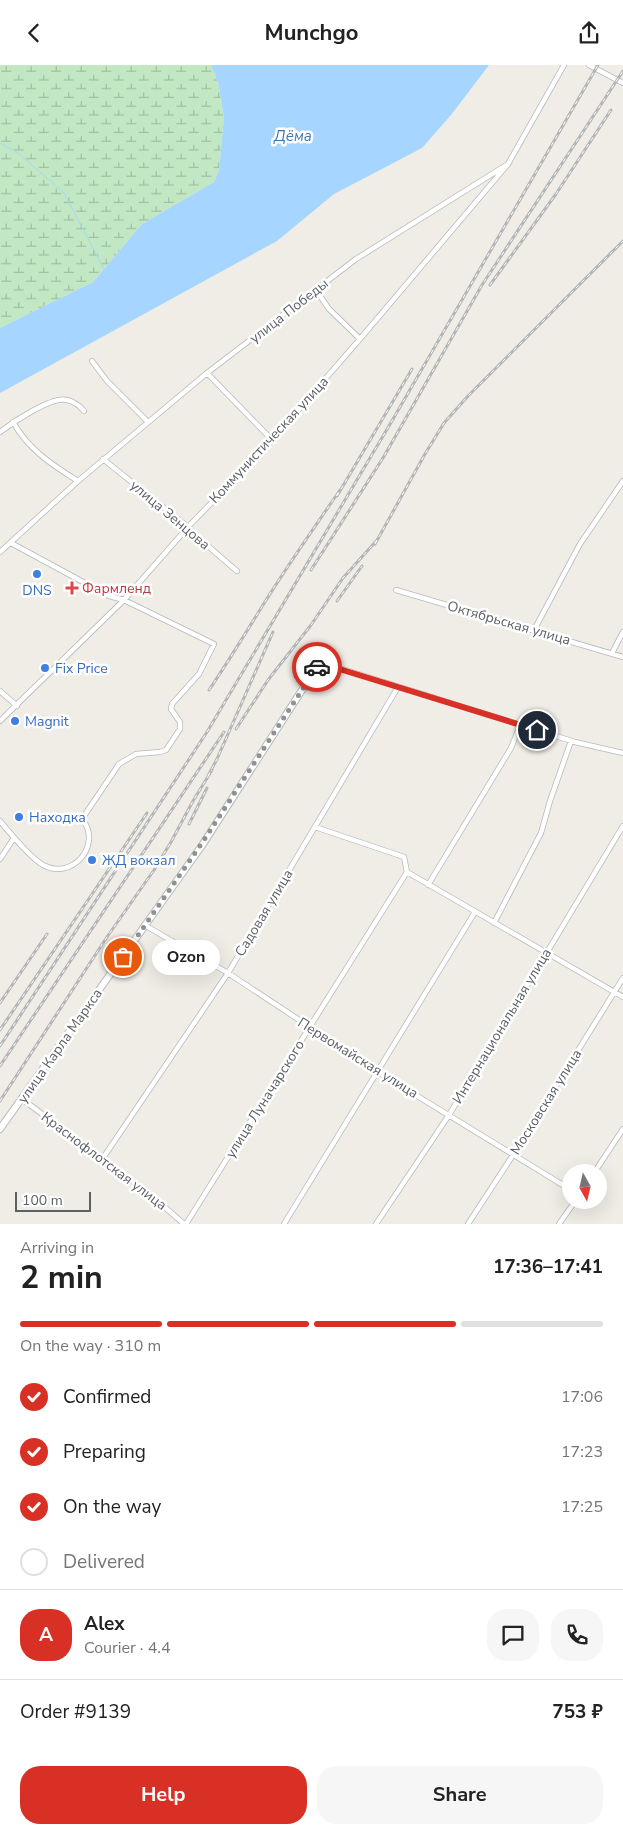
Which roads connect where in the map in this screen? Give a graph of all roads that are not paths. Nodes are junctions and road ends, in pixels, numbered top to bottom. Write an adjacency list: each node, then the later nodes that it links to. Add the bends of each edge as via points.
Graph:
1 (564, 65): 4 (street, улица Победы)
2 (590, 65): 3 (street)
3 (623, 83)
4 (508, 164): 5 (street, улица Победы); 6 (street, Коммунистическая улица)
5 (477, 184): 6 (street); 7 (street, улица Победы, via 356,259)
6 (484, 192): 8 (street, Коммунистическая улица)
7 (316, 290): 8 (street, via 329,309); 10 (street, улица Победы)
8 (360, 339): 15 (street, Коммунистическая улица)
9 (92, 361): 13 (street, via 106,381)
10 (207, 373): 13 (street, улица Победы); 15 (street)
11 (84, 411): 12 (street, via 69,400 56,400)
12 (14, 422): 14 (street); 17 (street, via 31,447)
13 (148, 422): 16 (street, улица Победы)
14 (0, 432)
15 (272, 440): 19 (street, Коммунистическая улица)
16 (103, 459): 17 (street, улица Победы); 19 (street, улица Зенцова)
17 (78, 481): 20 (street, улица Победы)
18 (623, 481): 25 (street, via 580,544)
19 (188, 527): 22 (street, улица Зенцова); 24 (street, Коммунистическая улица)
20 (11, 543): 21 (street, улица Победы); 24 (street, via 109,596)
21 (0, 552)
22 (237, 571)
23 (396, 590): 25 (street, Октябрьская улица)
24 (124, 600): 32 (street, Коммунистическая улица); 40 (street, via 214,644 199,674 172,704 180,729 166,750 136,754 119,764 82,819 87,826 88,845 80,861 68,867 45,866)
25 (534, 630): 27 (street, Октябрьская улица)
26 (623, 632): 27 (street)
27 (612, 653): 28 (street, Октябрьская улица)
28 (623, 657)
29 (320, 663): 30 (street); 46 (street, улица Карла Маркса)
30 (398, 687): 34 (street); 39 (street, Садовая улица)
31 (0, 691): 32 (street)
32 (17, 706): 33 (street, Коммунистическая улица)
33 (0, 721)
34 (520, 725): 35 (street); 43 (street, via 511,748)
35 (571, 741): 36 (street); 45 (street, via 541,833)
36 (623, 753)
37 (0, 821): 40 (street)
38 (623, 826): 47 (street, Интернациональная улица)
39 (315, 827): 42 (street, via 404,857); 48 (street, Садовая улица)
40 (14, 838): 41 (street)
41 (0, 859)
42 (407, 872): 43 (street); 52 (street, улица Луначарского)
43 (428, 885): 44 (street)
44 (475, 912): 45 (street); 53 (street)
45 (494, 923): 47 (street)
46 (146, 926): 48 (street, Первомайская улица); 54 (street, улица Карла Маркса)
47 (546, 953): 50 (street); 55 (street, Интернациональная улица)
48 (228, 973): 52 (street, Первомайская улица); 59 (street, Садовая улица)
49 (623, 978): 50 (street, Московская улица)
50 (614, 992): 51 (street); 58 (street, Московская улица)
51 (623, 997)
52 (309, 1028): 53 (street, Первомайская улица); 63 (street, улица Луначарского)
53 (378, 1072): 55 (street, Первомайская улица); 64 (street)
54 (22, 1099): 56 (street, улица Карла Маркса); 59 (street, Краснофлотская улица)
55 (449, 1115): 58 (street, Первомайская улица); 65 (street, Интернациональная улица)
56 (0, 1129)
57 (623, 1129): 60 (street)
58 (513, 1155): 61 (street, Первомайская улица); 66 (street, Московская улица)
59 (103, 1158): 63 (street, Краснофлотская улица)
60 (600, 1164)
61 (562, 1185)
62 (570, 1209): 67 (street)
63 (185, 1224)
64 (284, 1224)
65 (376, 1224)
66 (468, 1224)
67 (560, 1224)

